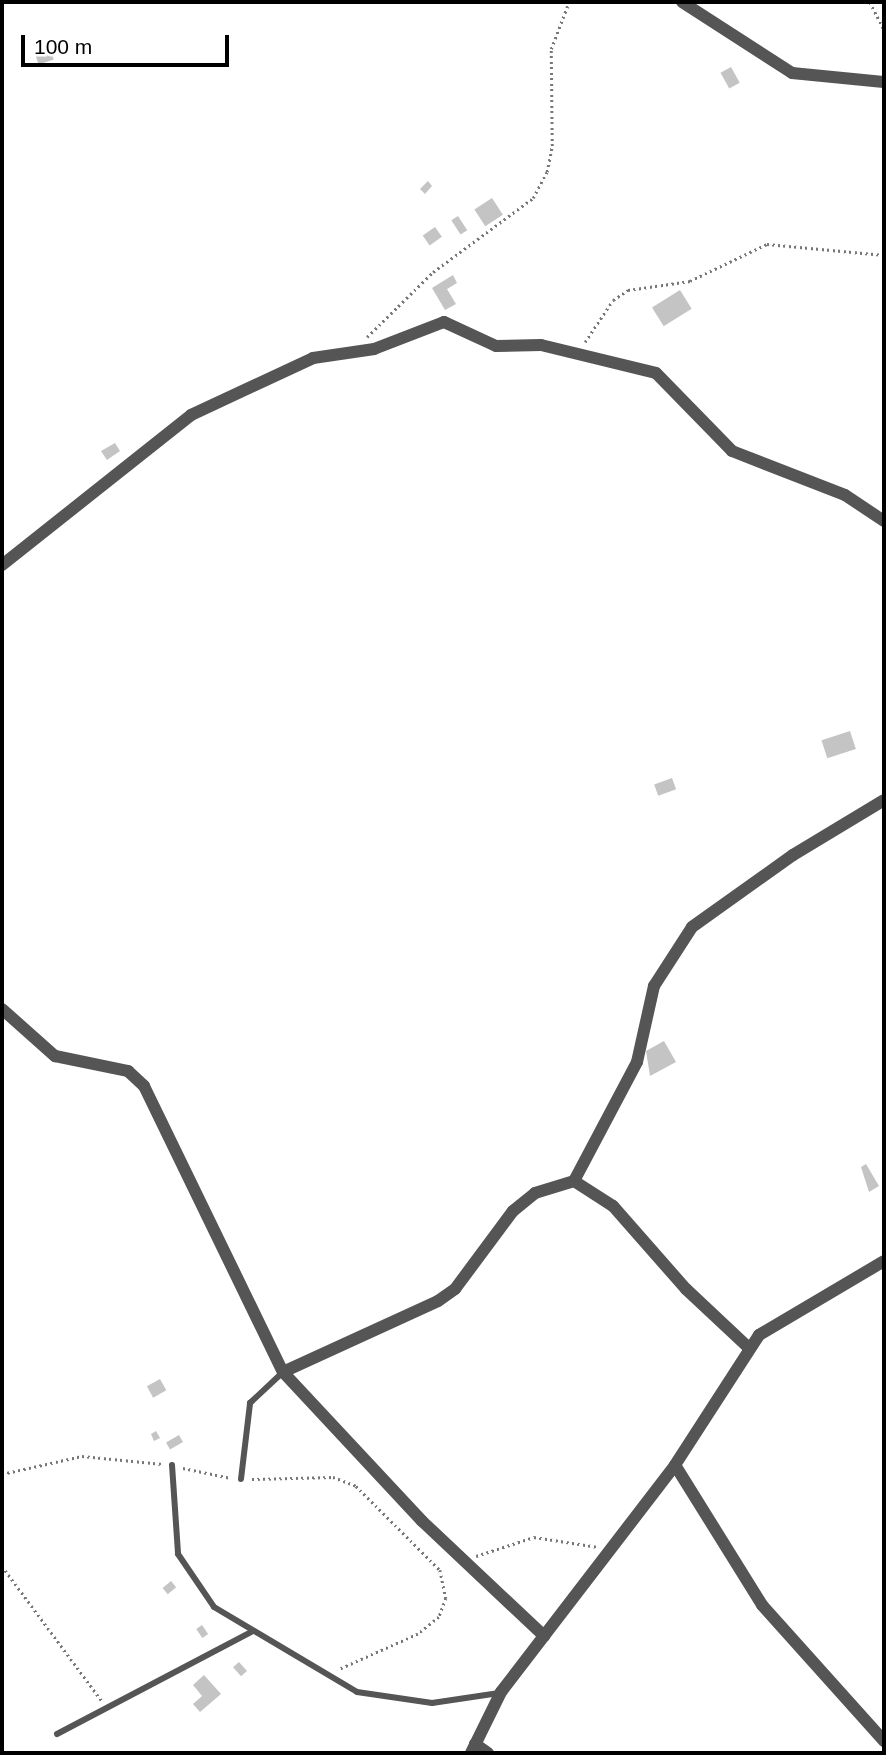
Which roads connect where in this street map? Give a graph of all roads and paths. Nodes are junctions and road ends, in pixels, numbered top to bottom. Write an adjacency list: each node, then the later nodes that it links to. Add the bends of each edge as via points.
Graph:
1 (569, 2): 7 (path, via 551,49 548,172 533,198 433,272)
2 (682, 2): 5 (street, via 792,73)
3 (870, 2): 4 (path)
4 (884, 30)
5 (884, 82)
6 (884, 255): 8 (path, via 800,242 741,251 690,281 628,290 597,319)
7 (356, 350): 8 (street, via 444,322 496,346); 10 (street, via 313,358 191,415)
8 (580, 351): 9 (street, via 656,373 732,452 811,479)
9 (884, 521)
10 (2, 565)
11 (884, 800): 13 (street, via 793,855 692,928 654,986 637,1062)
12 (2, 1009): 16 (street, via 55,1056 128,1071 144,1086)
13 (574, 1181): 15 (street, via 613,1206 686,1289); 16 (street, via 536,1193 513,1211 456,1289 438,1301)
14 (884, 1261): 15 (street, via 771,1323)
15 (749, 1348): 18 (street)
16 (284, 1372): 20 (lane, via 250,1403); 22 (street)
17 (172, 1465): 19 (path, via 82,1456); 20 (path); 24 (lane, via 178,1554 214,1607)
18 (675, 1465): 21 (street); 30 (street, via 762,1605)
19 (2, 1474)
20 (241, 1479): 26 (path, via 333,1477 356,1486 440,1570 446,1598 439,1617 418,1634)
21 (611, 1551): 22 (path, via 534,1537); 25 (street)
22 (464, 1560): 25 (street)
23 (2, 1566): 28 (path)
24 (251, 1632): 26 (lane); 28 (lane)
25 (544, 1636): 27 (street)
26 (322, 1676): 27 (lane, via 393,1700 432,1703)
27 (501, 1692): 31 (street)
28 (106, 1707): 29 (lane)
29 (57, 1734)
30 (884, 1741)
31 (473, 1749): 32 (street)
32 (488, 1753)

